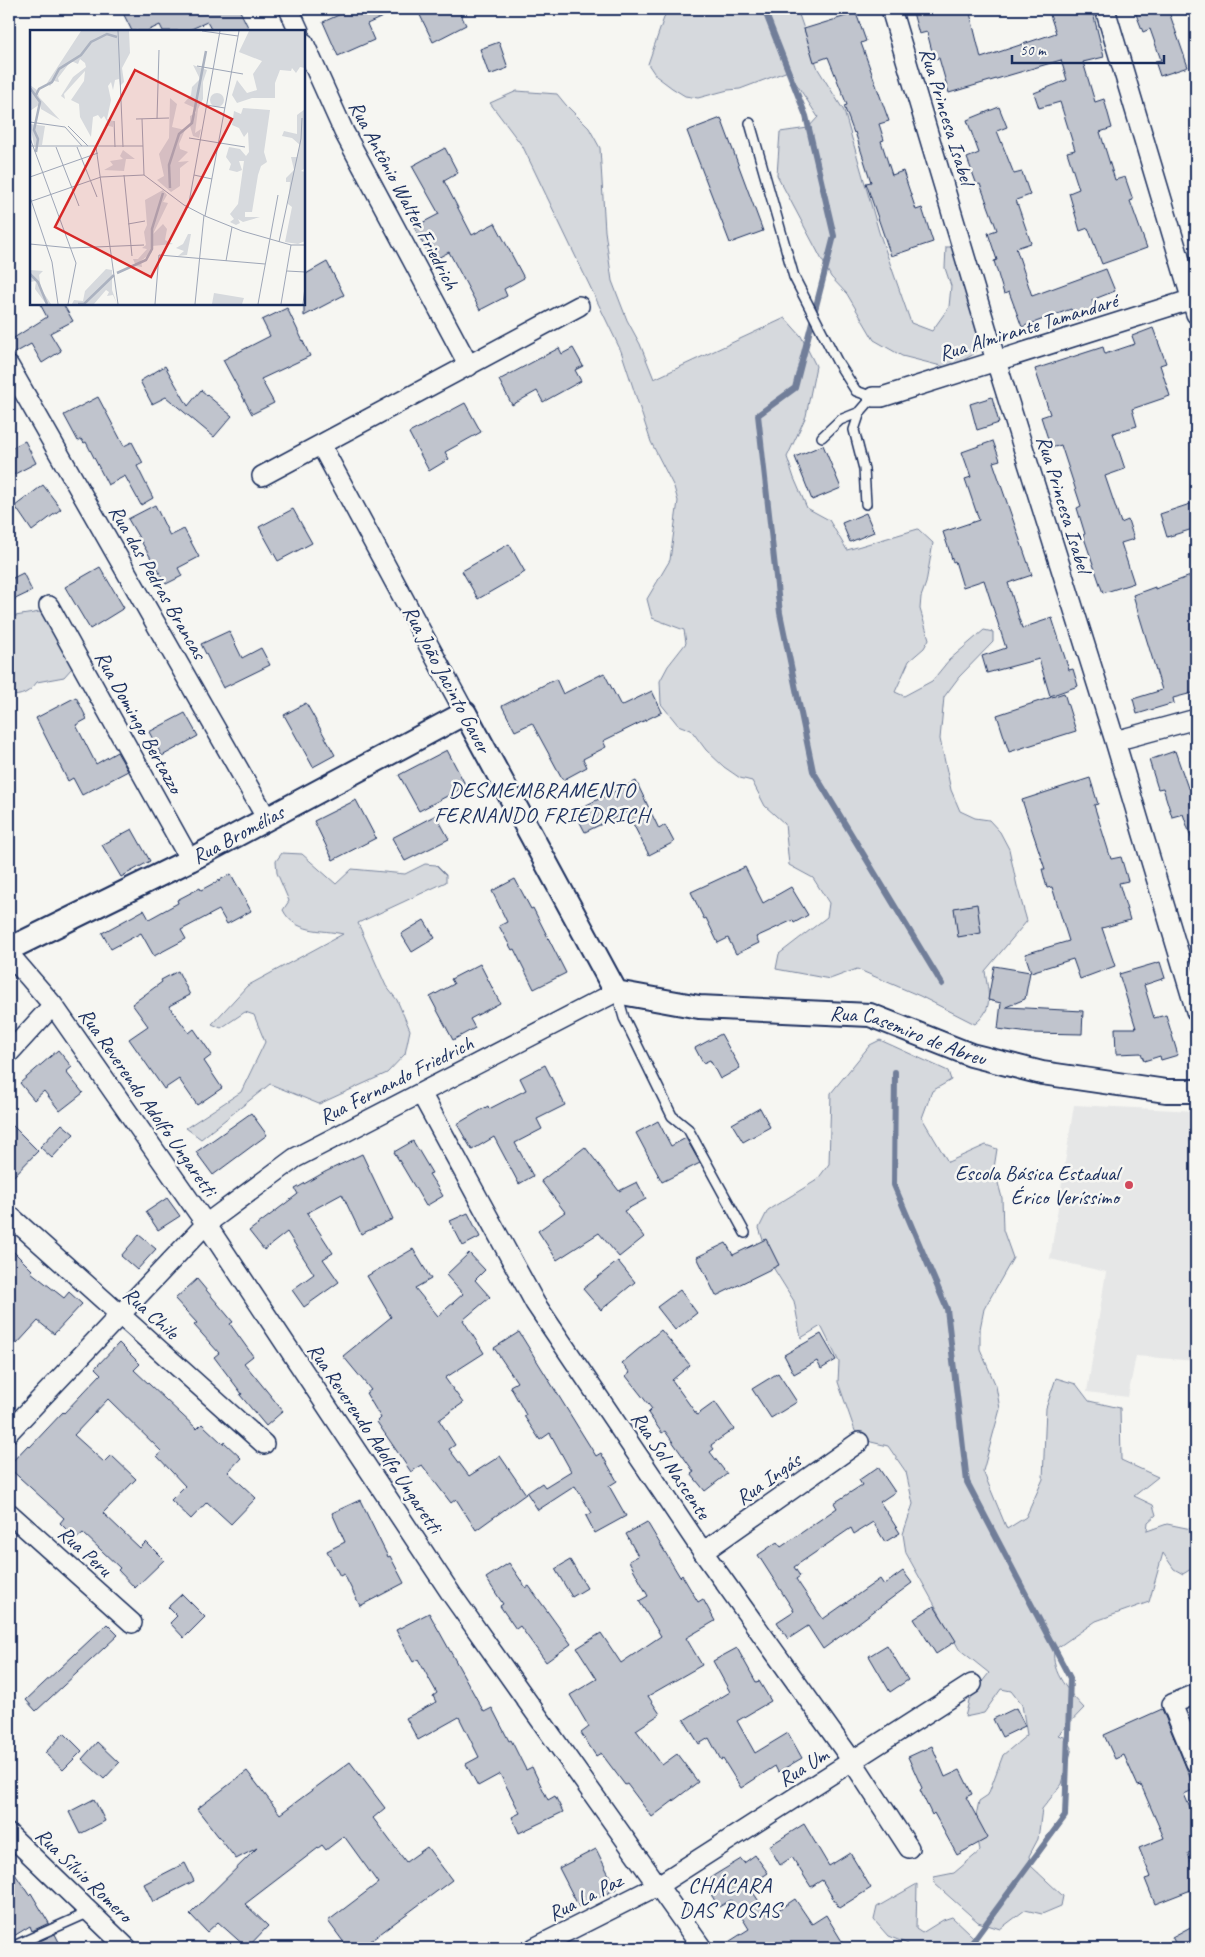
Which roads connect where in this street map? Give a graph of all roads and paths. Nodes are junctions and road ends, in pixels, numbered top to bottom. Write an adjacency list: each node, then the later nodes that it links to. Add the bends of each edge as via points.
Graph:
1 (289, 9): 4 (street)
2 (891, 9): 9 (street, Rua Princesa Isabel)
3 (1105, 9): 7 (street)
4 (299, 30)
5 (305, 45): 11 (street, Rua Antônio Walter Friedrich, via 344,132)
6 (750, 123): 12 (lane, via 794,277 856,391)
7 (1195, 304): 9 (street, Rua Almirante Tamandaré)
8 (579, 306): 11 (street)
9 (996, 361): 12 (street, Rua Almirante Tamandaré); 21 (street, Rua Princesa Isabel)
10 (9, 366): 22 (street, Rua das Pedras Brancas)
11 (469, 366): 15 (street)
12 (873, 397): 13 (lane)
13 (860, 412): 14 (lane, via 840,420); 17 (lane, via 854,430 864,469)
14 (822, 437)
15 (321, 445): 16 (street); 19 (street, Rua João Jacinto Gauer)
16 (262, 476)
17 (866, 504)
18 (49, 606): 23 (street, Rua Domingo Bertazzo)
19 (465, 713): 22 (street, Rua Bromélias); 26 (street, Rua João Jacinto Gauer)
20 (1196, 719): 21 (street)
21 (1115, 741): 28 (street, Rua Princesa Isabel)
22 (267, 819): 23 (street, Rua Bromélias)
23 (190, 860): 24 (street, Rua Bromélias)
24 (9, 949)
25 (9, 954): 27 (street, Rua Reverendo Adolfo Ungaretti)
26 (616, 992): 30 (street, Rua Casemiro de Abreu, via 699,1007 870,1015 971,1055 1042,1073 1166,1091); 31 (street, Rua Fernando Friedrich); 34 (lane, via 624,1018 672,1116 688,1129)
27 (53, 1005): 29 (street); 33 (street, Rua Reverendo Adolfo Ungaretti)
28 (1196, 1011)
29 (9, 1052)
30 (1196, 1091)
31 (421, 1093): 33 (street, Rua Fernando Friedrich, via 295,1158); 40 (street, Rua Sol Nascente, via 535,1303)
32 (9, 1215): 35 (street, Rua Chile)
33 (206, 1224): 35 (street, Rua Fernando Friedrich); 48 (street, Rua Reverendo Adolfo Ungaretti, via 452,1595)
34 (745, 1233)
35 (119, 1315): 36 (street, Rua Fernando Friedrich); 38 (street, Rua Chile)
36 (9, 1432)
37 (859, 1442): 40 (street, Rua Ingás)
38 (264, 1444)
39 (9, 1513): 41 (street, Rua Peru)
40 (703, 1552): 44 (street, Rua Sol Nascente)
41 (132, 1623)
42 (972, 1684): 44 (street, Rua Um)
43 (1196, 1694): 45 (street, via 1172,1704)
44 (853, 1762): 47 (street, Rua Sol Nascente); 48 (street, Rua Um)
45 (1196, 1763)
46 (9, 1834): 49 (street, Rua Sílvio Romero)
47 (909, 1848)
48 (656, 1886): 52 (street, Rua La Paz); 53 (street, Rua Reverendo Adolfo Ungaretti)
49 (90, 1912): 50 (lane); 51 (street, Rua Sílvio Romero)
50 (16, 1945)
51 (128, 1948)
52 (534, 1948)
53 (702, 1948)

